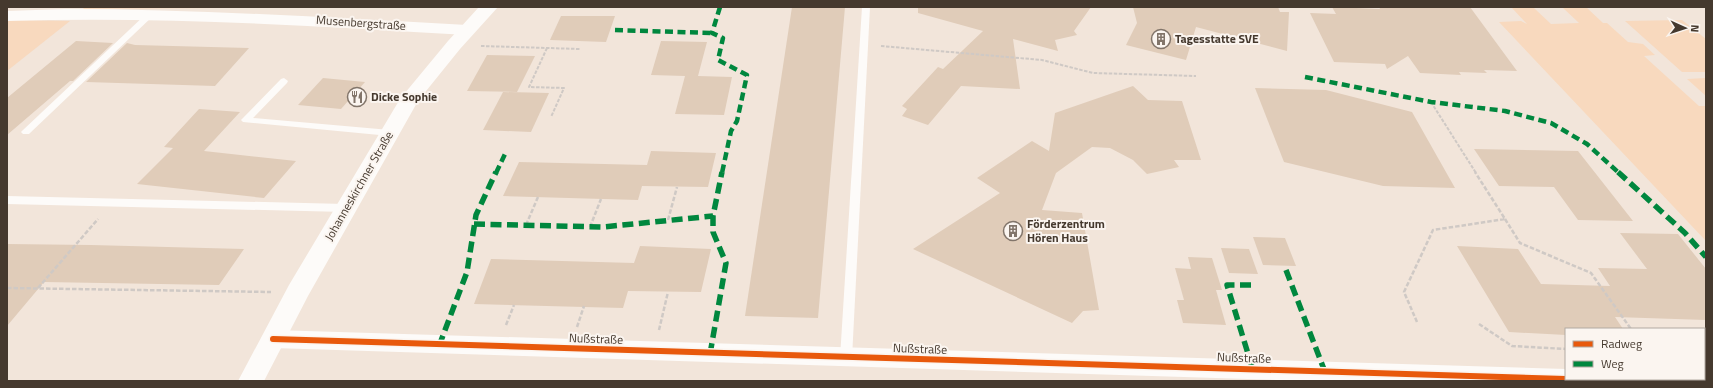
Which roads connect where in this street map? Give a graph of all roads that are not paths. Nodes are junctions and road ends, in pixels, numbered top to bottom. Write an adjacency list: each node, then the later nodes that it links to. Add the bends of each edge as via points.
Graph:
1 (241, 7): 7 (street)
2 (489, 7): 8 (street, Johanneskirchner Straße)
3 (866, 7): 15 (lane)
4 (37, 11): 5 (street, Musenbergstraße); 6 (street, Musenbergstraße)
5 (7, 16)
6 (149, 16): 7 (street, Musenbergstraße); 10 (lane)
7 (254, 17): 8 (street, Musenbergstraße)
8 (467, 30): 11 (street, Johanneskirchner Straße, via 423,82)
9 (284, 81): 11 (lane, via 246,120)
10 (26, 132)
11 (390, 133): 13 (street, Johanneskirchner Straße)
12 (7, 200): 13 (lane)
13 (345, 208): 14 (street, Johanneskirchner Straße)
14 (273, 339): 15 (street, Nußstraße); 18 (street, Johanneskirchner Straße)
15 (846, 358): 16 (street, Nußstraße)
16 (1565, 379)
17 (1602, 380): 19 (street, Nußstraße)
18 (250, 381)
19 (1636, 381)

